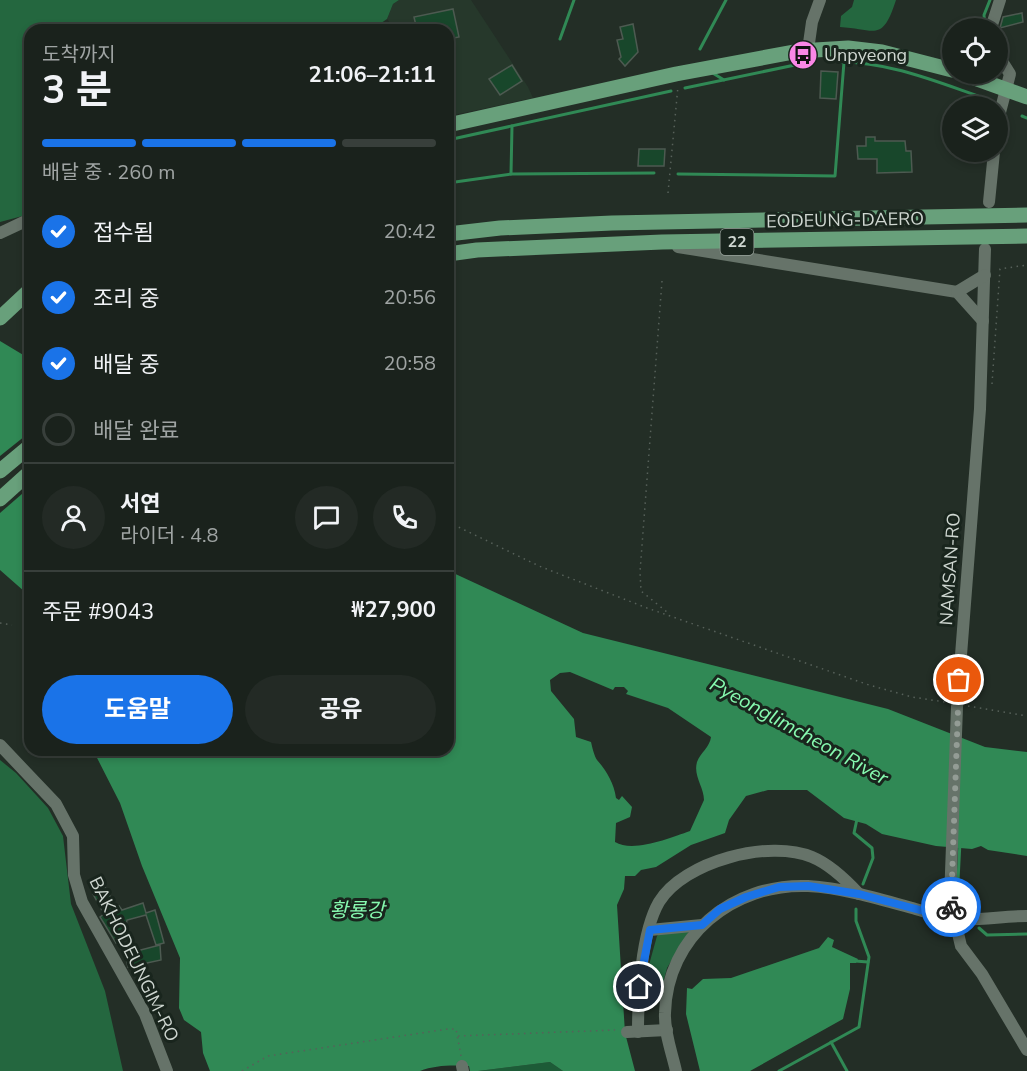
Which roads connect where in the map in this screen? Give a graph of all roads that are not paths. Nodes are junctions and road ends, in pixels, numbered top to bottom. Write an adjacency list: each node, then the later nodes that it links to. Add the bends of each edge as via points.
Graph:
1 (820, 0): 4 (street)
2 (1000, 0): 3 (street)
3 (994, 18)
4 (808, 50): 5 (main road, via 848,48 882,52); 11 (main road, via 676,74)
5 (942, 67)
6 (992, 84): 8 (main road)
7 (1008, 84): 8 (street)
8 (1007, 89): 9 (street); 10 (main road)
9 (1005, 96)
10 (1027, 97)
11 (454, 124)
12 (993, 162): 13 (street)
13 (989, 202)
14 (1027, 215): 17 (main road, EODEUNG-DAERO / 22, via 612,223)
15 (24, 222): 16 (street)
16 (0, 233)
17 (454, 233)
18 (1027, 236): 19 (main road, EODEUNG-DAERO / 22)
19 (650, 242): 21 (main road, EODEUNG-DAERO / 22); 23 (street)
20 (985, 249): 22 (street, NAMSAN-RO)
21 (454, 253)
22 (985, 275): 23 (street); 26 (street, NAMSAN-RO)
23 (957, 292): 26 (street)
24 (24, 295): 25 (main road)
25 (0, 318)
26 (983, 321): 34 (street, NAMSAN-RO, via 957,705 950,900)
27 (24, 451): 28 (main road)
28 (0, 471)
29 (24, 477): 30 (main road)
30 (0, 499)
31 (0, 745): 39 (street, BAKHODEUNGIM-RO, via 50,797 73,836 74,875 82,903 145,1014)
32 (859, 894): 34 (street); 35 (street, via 808,886 779,887 720,909); 36 (street, via 813,857 779,849 714,862 680,879 659,902)
33 (1027, 916): 34 (street)
34 (954, 919): 38 (street, NAMSAN-RO, via 961,946)
35 (702, 925): 36 (street); 37 (street, via 673,968 665,1006)
36 (650, 930): 37 (street, via 633,1032)
37 (667, 1030): 40 (street)
38 (1027, 1050)
39 (167, 1071)
40 (676, 1071)

